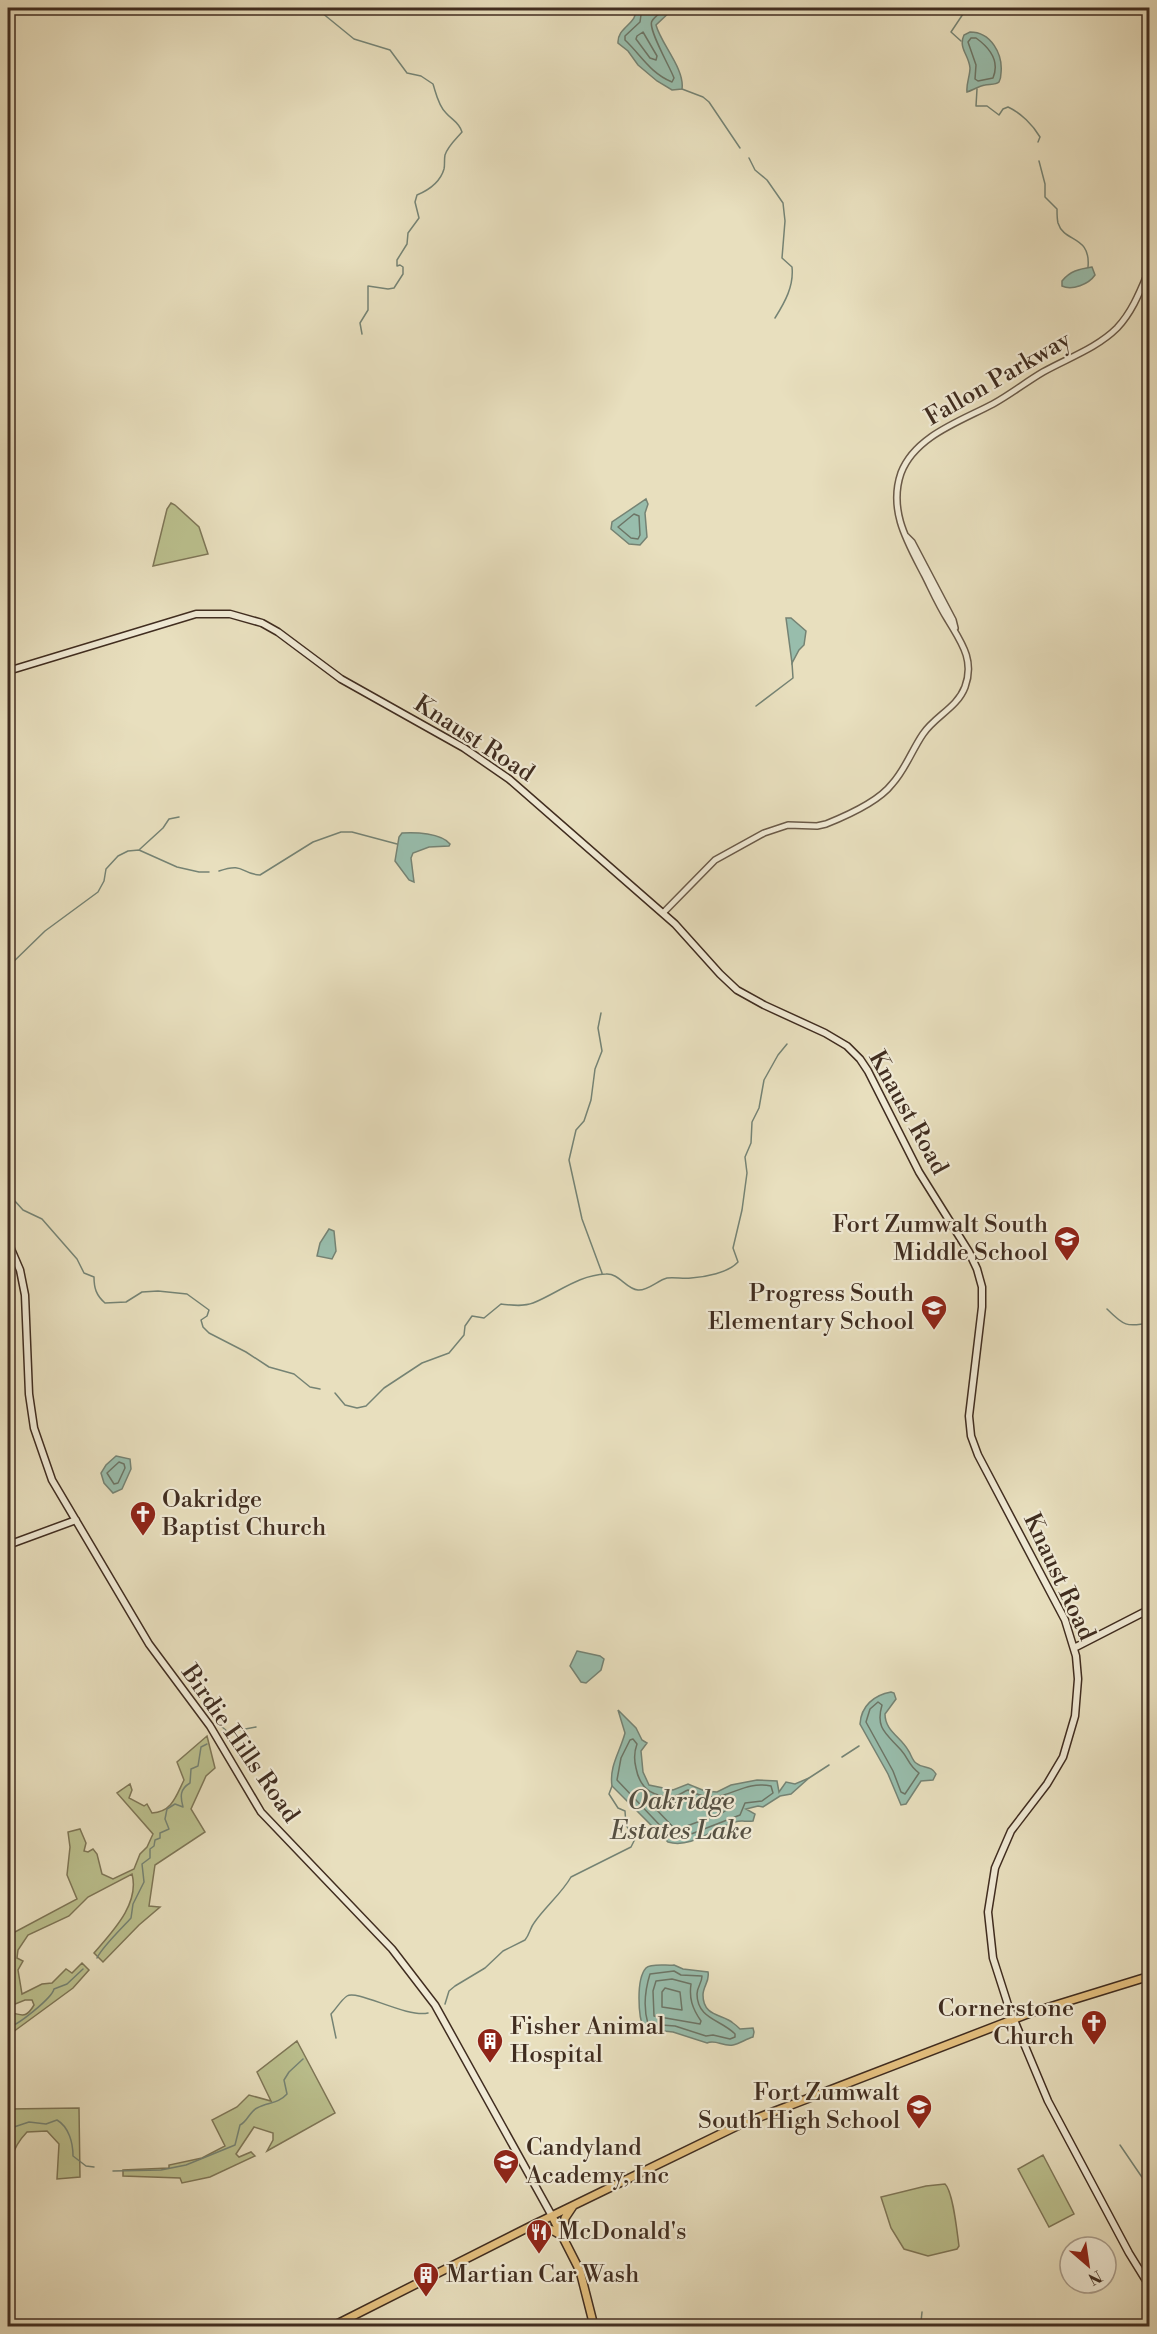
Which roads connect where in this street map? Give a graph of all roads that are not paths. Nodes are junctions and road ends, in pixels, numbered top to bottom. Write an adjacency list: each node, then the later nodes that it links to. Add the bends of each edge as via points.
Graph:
1 (1149, 268): 3 (street, Fallon Parkway, via 1131,310 1109,335 936,435 918,447 903,469 896,495 897,513 948,610 968,661 964,689 952,707 929,726 887,790 826,824 782,826 715,860)
2 (8, 671): 3 (main road, Knaust Road, via 196,614 230,614 262,623 341,679 500,772)
3 (663, 914): 8 (main road, Knaust Road, via 737,990 834,1037 853,1051 919,1172 969,1252 979,1276 982,1300 969,1406 971,1436 1061,1613)
4 (8, 1242): 5 (main road, Birdie Hills Road, via 26,1295 28,1395 34,1428 52,1480)
5 (76, 1520): 6 (main road); 12 (main road, Birdie Hills Road, via 150,1644 210,1726 261,1812 392,1949 435,2005)
6 (8, 1545)
7 (1149, 1609): 8 (main road)
8 (1074, 1648): 10 (main road, Knaust Road, via 1077,1699 1067,1746 1052,1777 1006,1840 991,1889 988,1922 993,1958)
9 (1149, 1976): 10 (main road)
10 (1014, 2020): 11 (main road, via 739,2125); 15 (main road, Knaust Road, via 1048,2101)
11 (574, 2205): 12 (main road); 14 (main road, via 565,2218)
12 (552, 2216): 13 (main road); 14 (main road)
13 (533, 2225): 14 (main road); 16 (main road)
14 (563, 2237): 17 (main road, via 586,2288)
15 (1149, 2287)
16 (333, 2326)
17 (594, 2326)

